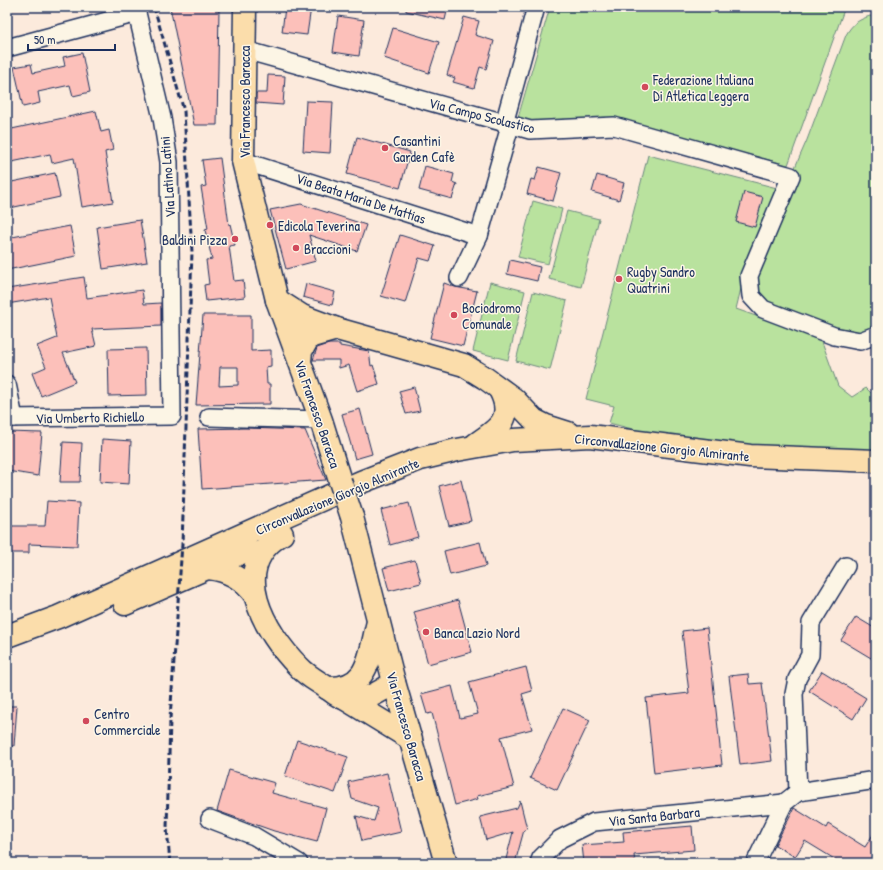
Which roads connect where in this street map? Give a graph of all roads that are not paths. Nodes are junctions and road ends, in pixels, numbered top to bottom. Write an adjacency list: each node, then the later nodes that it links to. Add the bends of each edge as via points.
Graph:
1 (245, 7): 4 (main road, Via Francesco Baracca)
2 (536, 7): 5 (street)
3 (7, 48): 13 (street, Via Latino Latini, via 137,13 162,118 169,162)
4 (245, 50): 5 (street, Via Campo Scolastico); 6 (main road, Via Francesco Baracca)
5 (507, 125): 7 (street); 10 (street, Via Campo Scolastico, via 530,130 614,126 791,176 749,276 751,296 763,309 834,336 860,341)
6 (243, 161): 7 (street, Via Beata Maria De Mattias); 9 (main road, Via Francesco Baracca, via 277,300)
7 (479, 236): 8 (street)
8 (459, 278)
9 (297, 327): 12 (main road, via 337,329 464,365); 16 (main road, Via Francesco Baracca, via 300,361)
10 (876, 336)
11 (7, 384): 15 (street)
12 (500, 390): 17 (main road, via 514,399 534,420 569,433); 18 (main road, via 506,410 502,424)
13 (172, 416): 15 (street, Via Umberto Richiello)
14 (209, 417): 16 (street)
15 (11, 418)
16 (321, 420): 25 (main road, Via Francesco Baracca, bridge, via 352,517)
17 (590, 436): 18 (main road, Circonvallazione Giorgio Almirante, via 513,440); 19 (main road, Circonvallazione Giorgio Almirante, via 750,456)
18 (472, 447): 26 (main road, Circonvallazione Giorgio Almirante, via 420,459 361,482 78,608)
19 (876, 460)
20 (876, 474): 21 (main road, Circonvallazione Giorgio Almirante, via 704,465 593,452 495,456 451,464 408,477)
21 (282, 534): 23 (main road, Circonvallazione Giorgio Almirante); 24 (main road, via 268,544 258,558 253,573)
22 (846, 566): 32 (street, via 811,624 810,655 797,679 794,694)
23 (208, 568): 24 (main road, via 223,570 238,577); 27 (main road, Circonvallazione Giorgio Almirante, via 79,623)
24 (255, 595): 29 (main road, via 276,640 299,668)
25 (378, 622): 28 (main road, Via Francesco Baracca); 29 (main road, via 366,666 360,677)
26 (7, 636)
27 (7, 650)
28 (394, 682): 29 (main road, via 369,697); 30 (main road, Via Francesco Baracca)
29 (341, 690): 30 (main road)
30 (412, 739): 36 (main road, Via Francesco Baracca)
31 (876, 780): 32 (street)
32 (798, 792): 33 (street)
33 (784, 803): 37 (street, Via Santa Barbara, via 594,822 560,839); 38 (street)
34 (210, 819): 35 (street, via 254,836)
35 (299, 863)
36 (446, 863)
37 (539, 863)
38 (754, 863)

